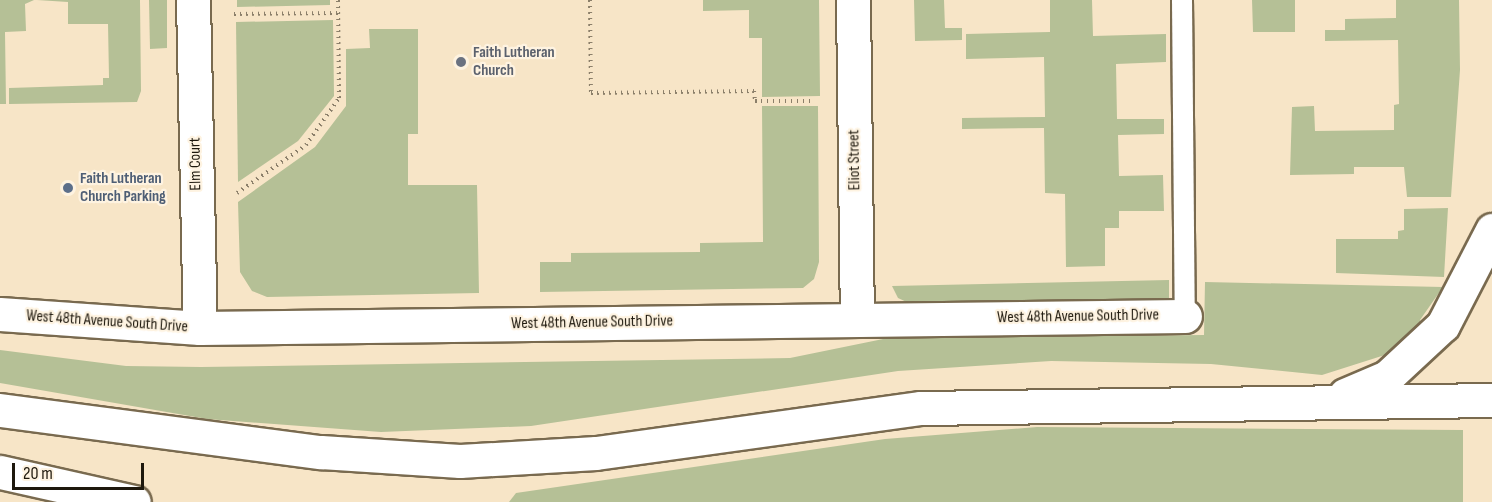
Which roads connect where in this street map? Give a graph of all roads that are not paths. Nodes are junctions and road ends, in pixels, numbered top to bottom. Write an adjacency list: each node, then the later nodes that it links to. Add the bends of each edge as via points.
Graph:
1 (193, 0): 8 (main road, Elm Court)
2 (853, 0): 7 (main road, Eliot Street)
3 (1182, 0): 6 (lane)
4 (1492, 230): 9 (main road, via 1443,325 1388,377)
5 (0, 314): 8 (main road, West 48th Avenue South Drive)
6 (1185, 315): 7 (main road, West 48th Avenue South Drive)
7 (857, 320): 8 (main road, West 48th Avenue South Drive)
8 (200, 328)
9 (1333, 400): 10 (main road); 11 (main road, via 921,408 596,453 460,461 321,452)
10 (1492, 400)
11 (0, 410)
12 (0, 472): 13 (main road)
13 (134, 502)

